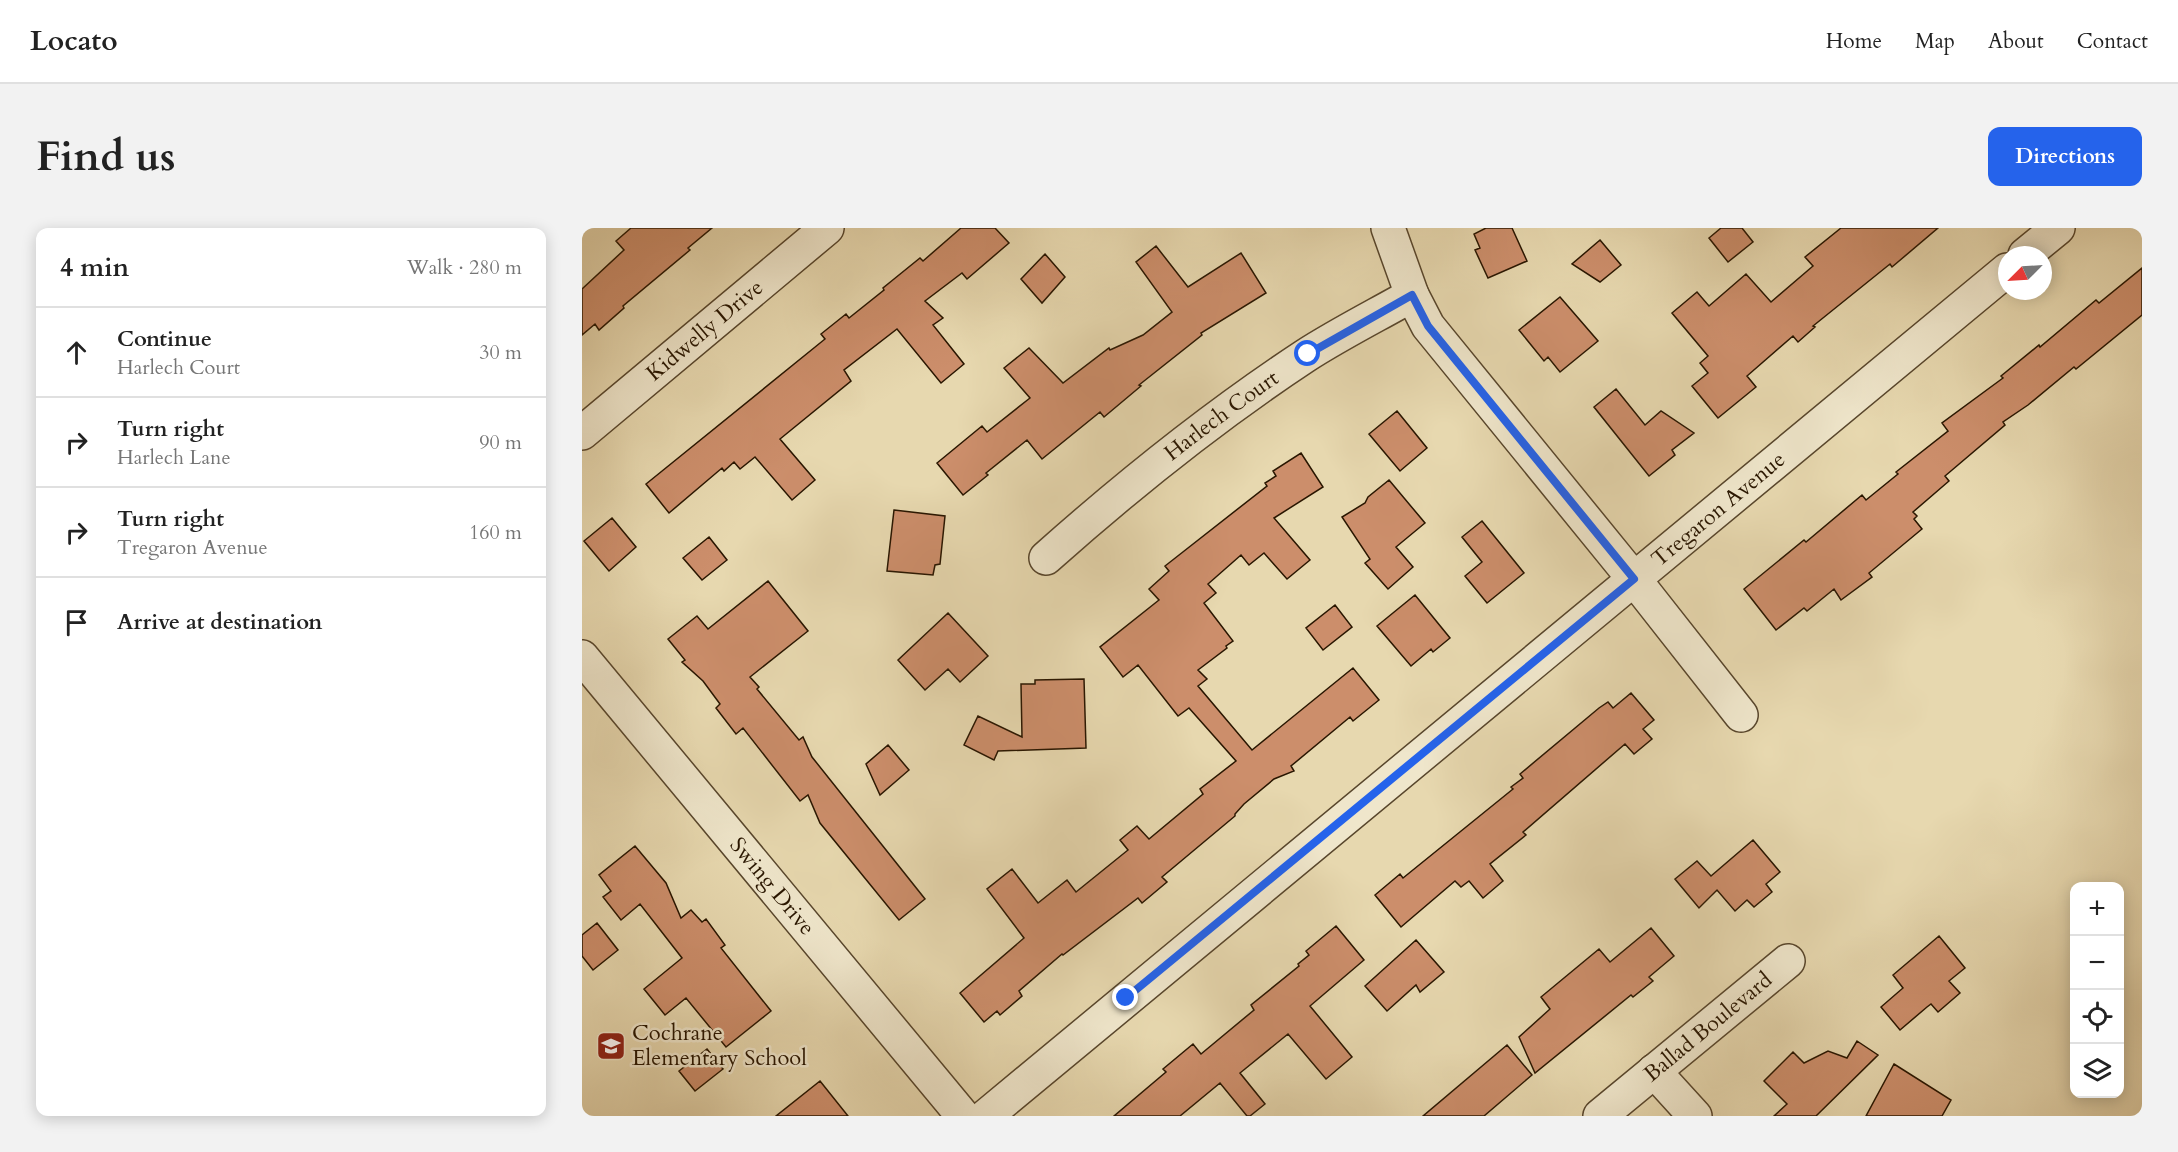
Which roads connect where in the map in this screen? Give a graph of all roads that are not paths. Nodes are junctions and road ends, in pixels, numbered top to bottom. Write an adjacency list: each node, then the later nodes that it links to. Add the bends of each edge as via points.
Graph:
1 (827, 228): 7 (street, Kidwelly Drive)
2 (1388, 228): 6 (street)
3 (2058, 228): 4 (street)
4 (2036, 246)
5 (1998, 277): 9 (street, Tregaron Avenue)
6 (1412, 295): 8 (street, Harlech Court, via 1308,354 1226,410); 9 (street, via 1428,326)
7 (582, 433)
8 (1046, 558)
9 (1634, 579): 11 (street); 15 (street, Tregaron Avenue)
10 (582, 657): 14 (street, Swing Drive)
11 (1741, 715)
12 (1788, 961): 13 (street, Ballad Boulevard)
13 (1654, 1071): 16 (street, Ballad Boulevard); 17 (street)
14 (963, 1116)
15 (986, 1116)
16 (1600, 1116)
17 (1695, 1116)

